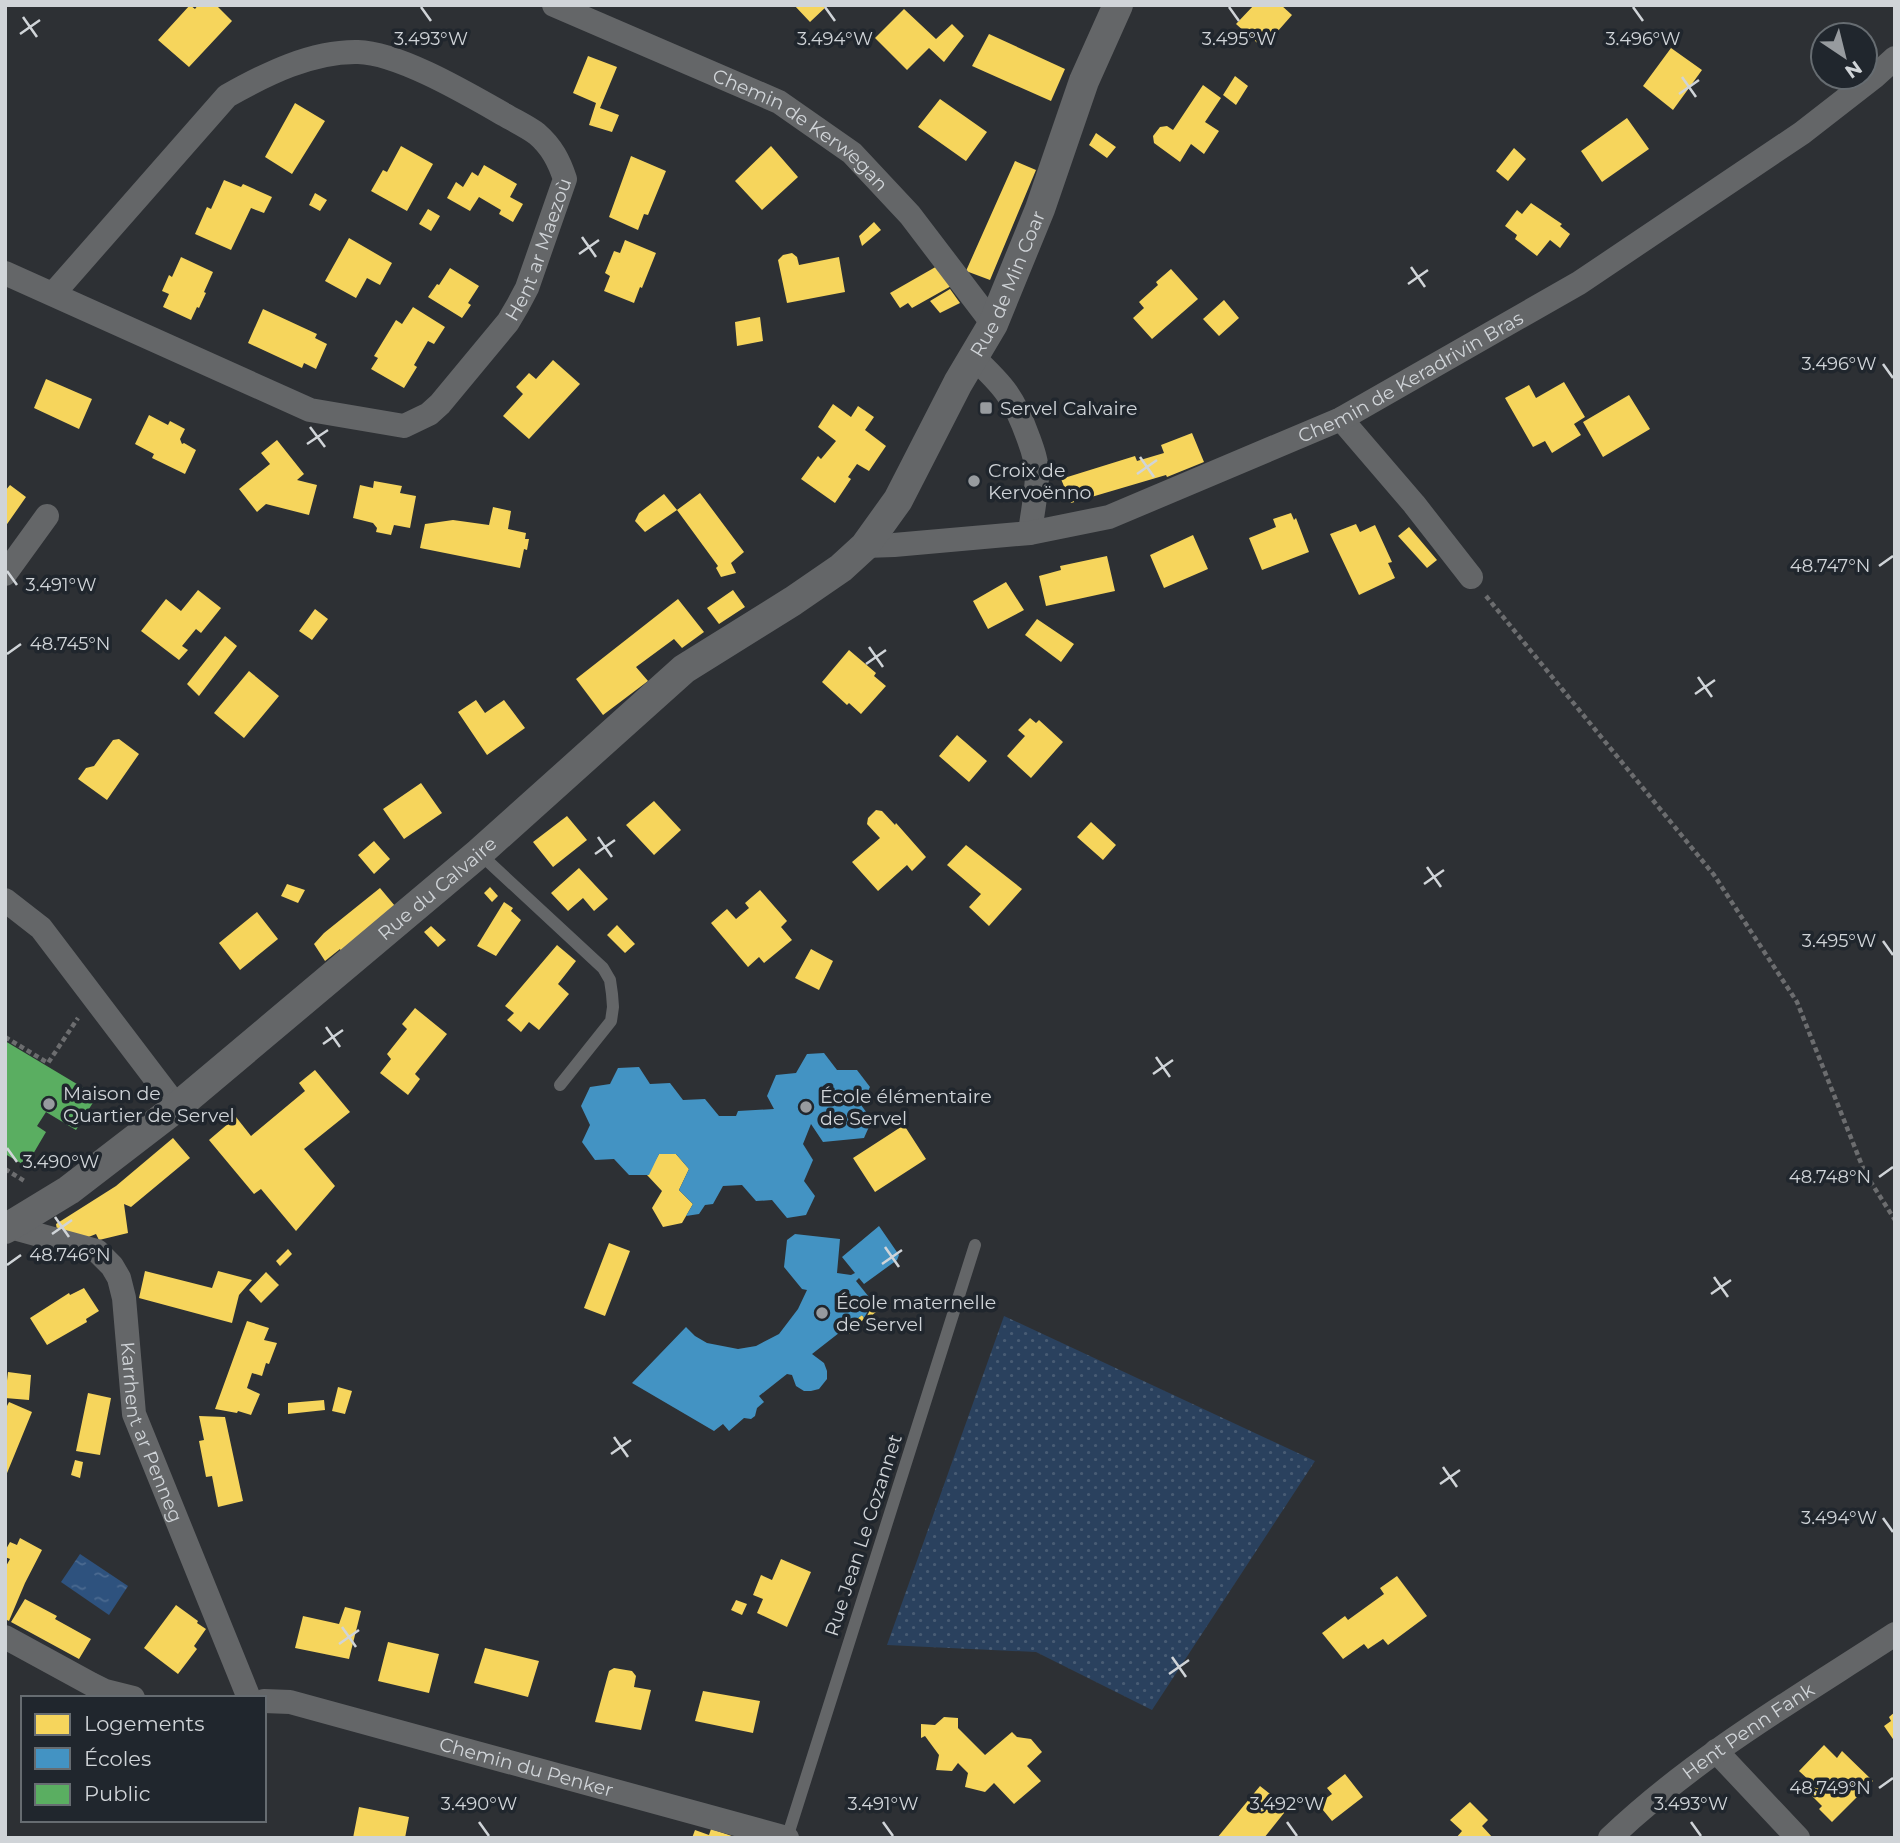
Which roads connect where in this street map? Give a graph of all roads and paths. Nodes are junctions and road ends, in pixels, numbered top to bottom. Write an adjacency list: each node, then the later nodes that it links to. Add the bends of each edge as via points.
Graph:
1 (554, 5): 6 (street, Chemin de Kerwegan, via 779,102 852,153 910,215)
2 (1118, 5): 6 (street, Rue de Min Coar, via 1084,81 1040,209)
3 (1895, 58): 8 (street, Chemin de Keradrivin Bras, via 1802,133 1579,283)
4 (5, 273): 5 (street, Hent ar Maezoù)
5 (53, 294): 5 (street, Hent ar Maezoù, via 227,96 265,76 332,54 360,52 389,58 487,105 535,133 554,153 565,179 527,288 508,321 440,404 404,426 310,410)
6 (993, 324): 7 (street, Rue de Min Coar)
7 (974, 358): 10 (street, via 1009,395 1030,441 1037,473); 11 (street, Rue de Min Coar, via 898,500)
8 (1341, 419): 10 (street, Chemin de Keradrivin Bras, via 1109,517); 13 (street)
9 (47, 516): 12 (street)
10 (1030, 533): 11 (street, Chemin de Keradrivin Bras)
11 (865, 545): 14 (street, Rue du Calvaire, via 841,568 684,669)
12 (5, 574)
13 (1471, 578): 20 (path, via 1721,887 1797,1002 1865,1173)
14 (479, 853): 18 (lane, via 603,968 610,980 611,1021); 19 (street, Rue du Calvaire)
15 (5, 900): 19 (street, via 40,928)
16 (88, 1024): 17 (path, via 81,1014 48,1063)
17 (5, 1037)
18 (560, 1085)
19 (177, 1107): 21 (street, Rue du Calvaire, via 69,1190)
20 (1895, 1220)
21 (8, 1228): 26 (street, Karrhent ar Penneg, via 97,1251 113,1266 124,1298 134,1414)
22 (975, 1245): 29 (lane, Rue Jean Le Cozannet)
23 (1895, 1634): 28 (street, Hent Penn Fank)
24 (5, 1637): 25 (street, via 91,1684)
25 (126, 1696)
26 (248, 1696)
27 (266, 1701): 29 (street, Chemin du Penker, via 290,1702)
28 (1716, 1751): 30 (street, Hent Penn Fank); 31 (street)
29 (787, 1838)
30 (1610, 1838)
31 (1798, 1838)

